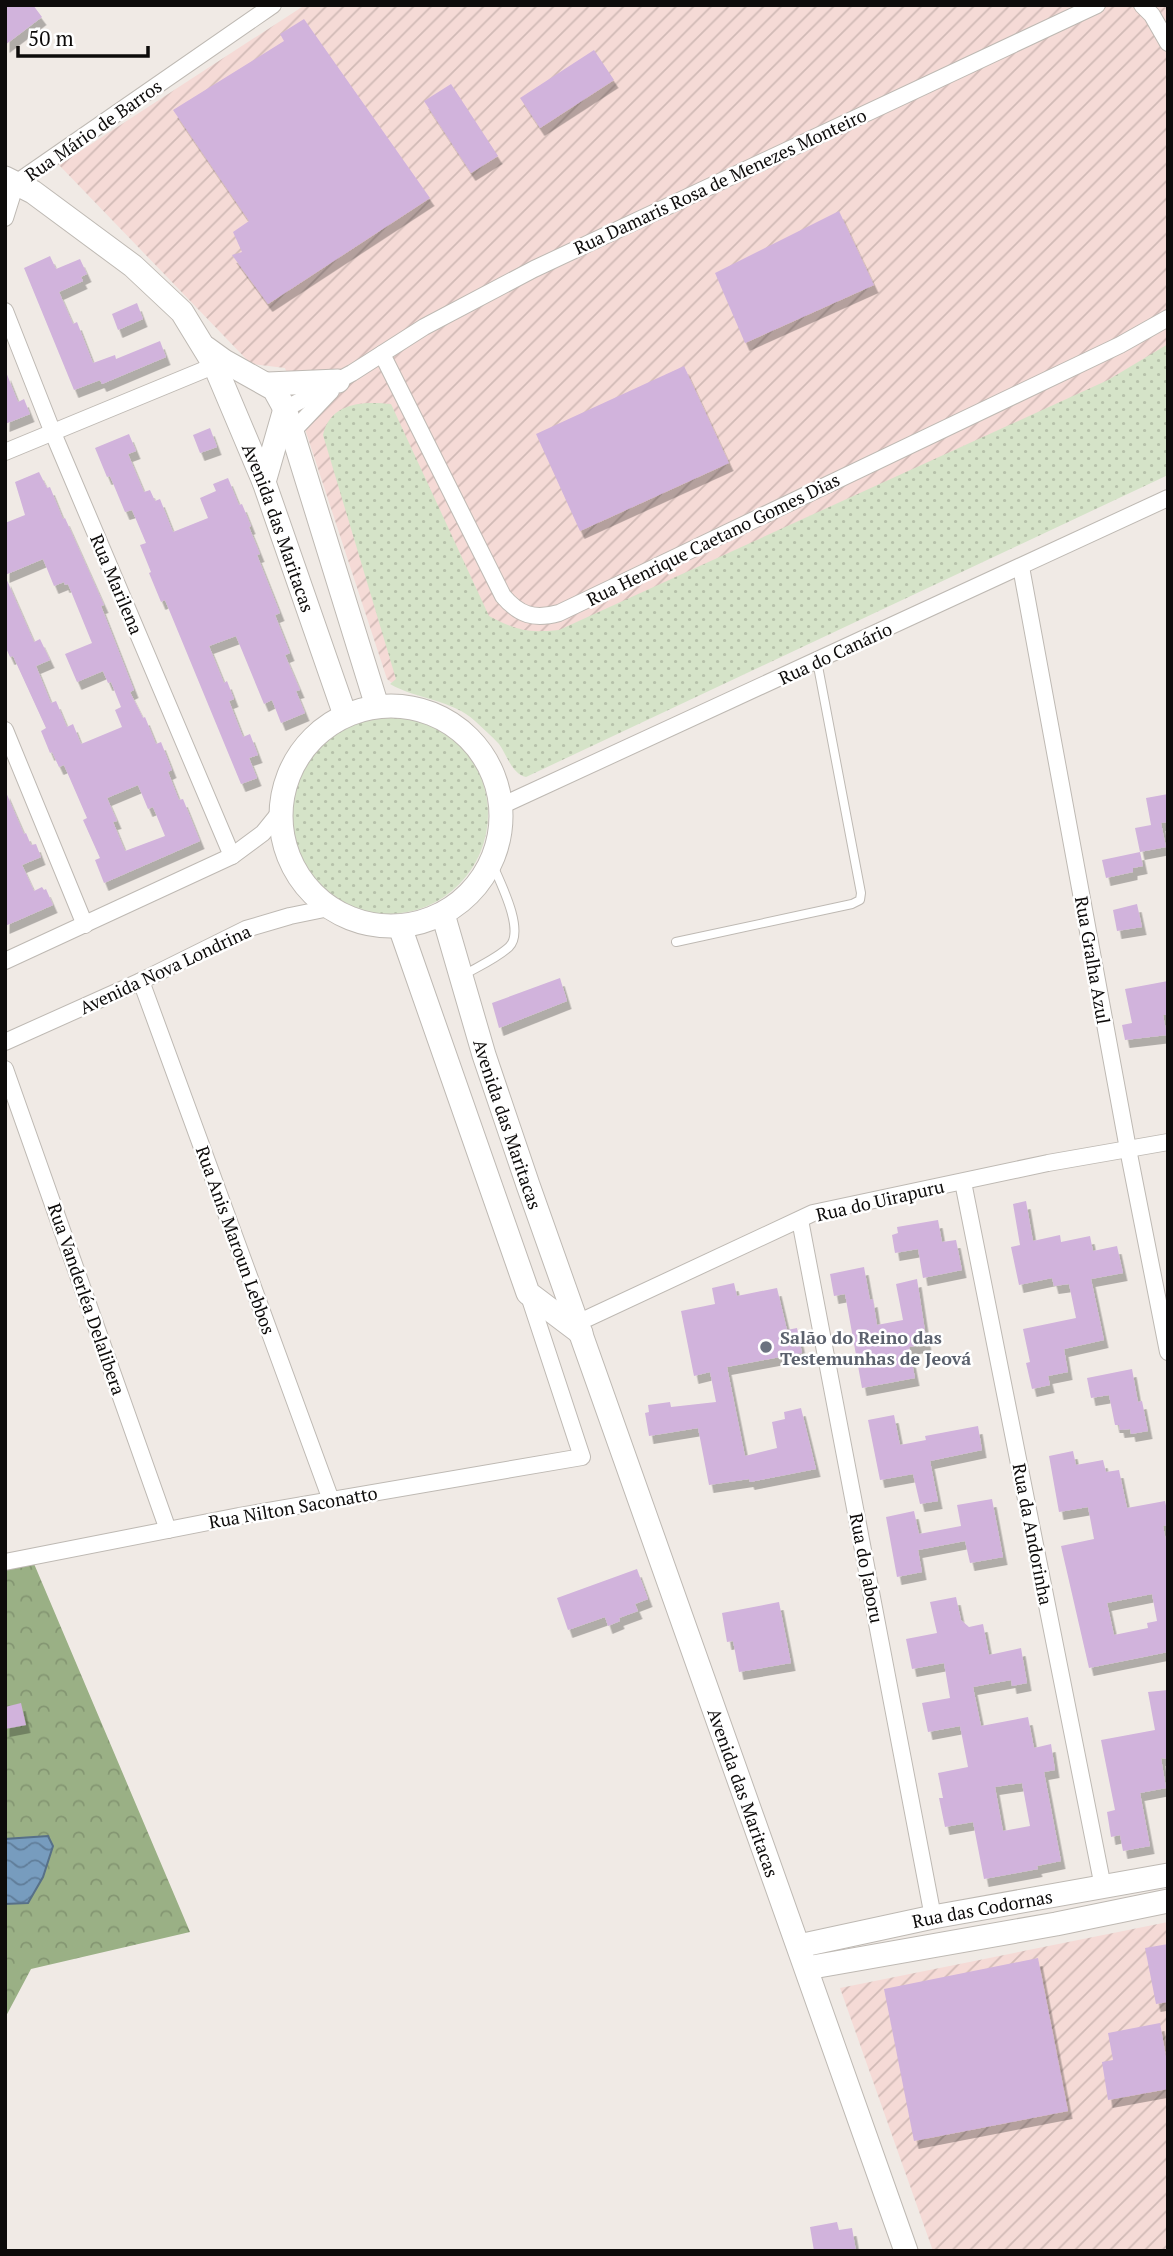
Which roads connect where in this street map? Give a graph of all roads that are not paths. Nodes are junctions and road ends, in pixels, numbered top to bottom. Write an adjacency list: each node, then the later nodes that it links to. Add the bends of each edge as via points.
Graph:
1 (273, 5): 5 (street, Rua Mário de Barros)
2 (1097, 5): 9 (street, Rua Damaris Rosa de Menezes Monteiro, via 534,269)
3 (1142, 5): 4 (street)
4 (1168, 43)
5 (10, 181): 6 (street); 10 (street, Avenida das Maritacas, via 33,192 133,267 182,312)
6 (5, 218)
7 (5, 311): 15 (street, Rua Marilena)
8 (1168, 318): 9 (street, Rua Henrique Caetano Gomes Dias, via 559,613 541,617 515,609 498,588)
9 (382, 354): 11 (street, Rua Damaris Rosa de Menezes Monteiro)
10 (214, 358): 12 (street); 15 (street); 17 (street, Avenida das Maritacas)
11 (345, 377): 12 (street); 13 (street, Rua Damaris Rosa de Menezes Monteiro); 14 (street, Rua Damaris Rosa de Menezes Monteiro)
12 (268, 384): 13 (street, Avenida das Maritacas)
13 (285, 409): 14 (street, Avenida das Maritacas); 17 (street)
14 (292, 432): 21 (street, Avenida das Maritacas)
15 (53, 433): 16 (street); 26 (street, Rua Marilena)
16 (5, 452)
17 (264, 482): 22 (street, Avenida das Maritacas)
18 (1168, 498): 19 (street, Rua do Canário)
19 (1021, 567): 20 (street, Rua do Canário); 41 (street, Rua Gralha Azul)
20 (817, 661): 24 (street, Rua do Canário); 32 (lane, via 860,900)
21 (377, 706): 22 (street); 24 (street, via 415,708 450,722 485,758)
22 (345, 715): 25 (street, via 310,740 294,761)
23 (5, 730): 30 (street)
24 (500, 806): 27 (street, via 501,825)
25 (280, 812): 26 (street, via 263,833); 28 (street, via 292,867 308,890)
26 (232, 856): 30 (street)
27 (491, 861): 29 (street, via 471,891); 34 (lane, via 515,922 515,936 510,946)
28 (329, 908): 31 (street, via 352,920); 35 (street, Avenida Nova Londrina, via 246,929)
29 (443, 914): 31 (street); 34 (street, Avenida das Maritacas)
30 (85, 925): 33 (street)
31 (400, 927): 39 (street, Avenida das Maritacas)
32 (676, 942)
33 (5, 961)
34 (460, 977): 38 (street, Avenida das Maritacas)
35 (141, 981): 36 (street, Avenida Nova Londrina); 48 (street, Rua Anis Maroun Lebbos)
36 (5, 1042)
37 (5, 1069): 49 (street, Rua Vanderléa Delalibera)
38 (489, 1070): 39 (street); 45 (street, Avenida das Maritacas)
39 (455, 1083): 44 (street, Avenida das Maritacas)
40 (1168, 1142): 41 (street, Rua do Uirapuru)
41 (1128, 1149): 42 (street, Rua do Uirapuru); 46 (street, Rua Gralha Azul)
42 (963, 1182): 43 (street, Rua do Uirapuru, via 813,1213); 52 (street, Rua da Andorinha)
43 (800, 1220): 45 (street, Rua do Uirapuru); 55 (street, Rua do Jaboru)
44 (528, 1293): 45 (street); 47 (street, Avenida das Maritacas)
45 (577, 1327): 57 (street, Avenida das Maritacas)
46 (1168, 1352)
47 (582, 1457): 48 (street, Rua Nilton Saconatto)
48 (331, 1500): 49 (street, Rua Nilton Saconatto)
49 (168, 1530): 50 (street, Rua Nilton Saconatto)
50 (6, 1560)
51 (1168, 1875): 52 (street, Rua das Codornas)
52 (1103, 1887): 53 (street, Rua das Codornas)
53 (1050, 1895): 55 (street, Rua das Codornas); 56 (street)
54 (1168, 1901): 56 (street, Rua das Codornas)
55 (933, 1917): 57 (street, Rua das Codornas)
56 (1056, 1924): 57 (street, Rua das Codornas)
57 (803, 1957): 58 (street, Avenida das Maritacas)
58 (906, 2251)

